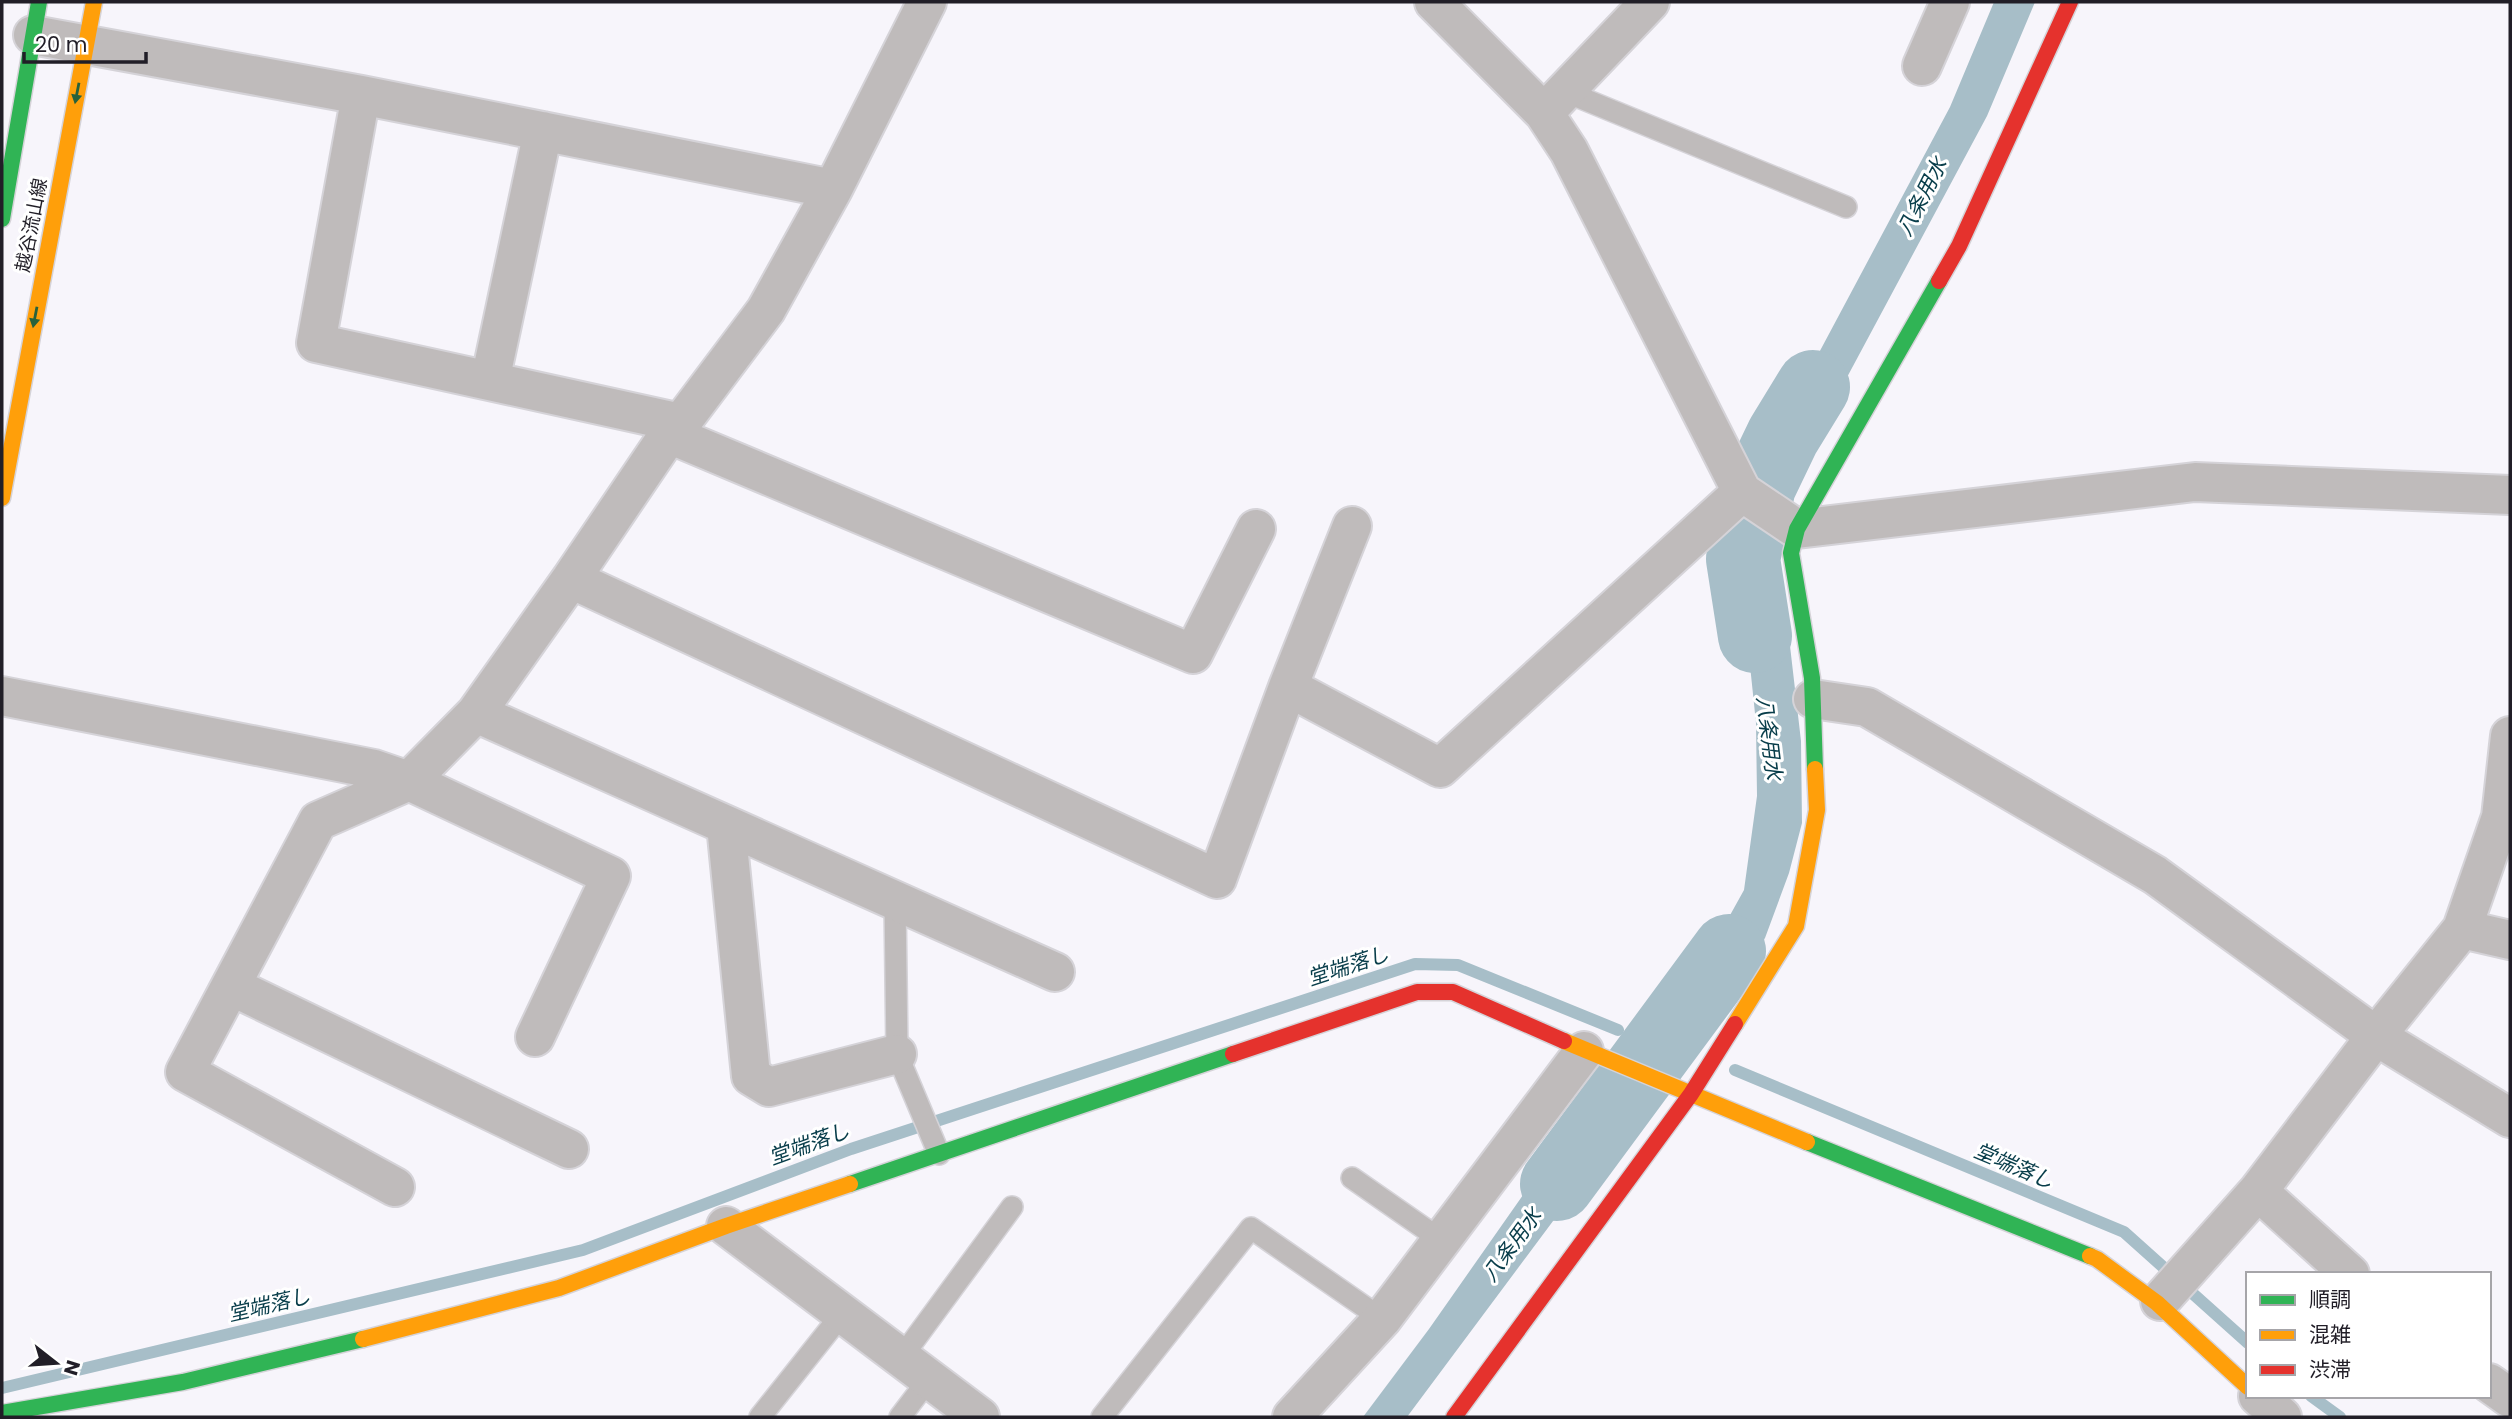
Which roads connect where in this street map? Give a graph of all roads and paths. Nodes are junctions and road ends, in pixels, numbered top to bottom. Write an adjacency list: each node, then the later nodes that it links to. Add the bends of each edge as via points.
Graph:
1 (94, 2): 8 (street, 越谷流山線)
2 (927, 2): 13 (street)
3 (1433, 2): 11 (street)
4 (1650, 2): 11 (street)
5 (1950, 2): 9 (street)
6 (2070, 2): 22 (street, via 1959,246)
7 (36, 18): 8 (street); 15 (street, 越谷流山線)
8 (86, 46): 10 (street); 20 (street, 越谷流山線, one-way to 20)
9 (1922, 66)
10 (361, 95): 12 (street); 16 (street, via 316,343)
11 (1554, 102): 14 (lane); 18 (street, via 1576,163)
12 (542, 131): 13 (street); 16 (street)
13 (833, 189): 17 (street, via 766,310)
14 (1846, 207)
15 (2, 219)
16 (490, 381): 17 (street)
17 (675, 429): 23 (street, via 1194,653); 24 (street)
18 (1743, 493): 22 (street); 25 (street, via 1440,768)
19 (2510, 495): 22 (street, via 2196,482)
20 (2, 498)
21 (1352, 526): 25 (street)
22 (1796, 528): 27 (street, via 1791,553)
23 (1256, 529)
24 (571, 579): 25 (street, via 1217,879); 28 (street)
25 (1288, 687)
26 (2, 696): 30 (street, via 374,769)
27 (1813, 699): 37 (street, via 1867,707 2155,875); 41 (street, via 1817,810 1796,926)
28 (475, 713): 30 (street); 31 (street)
29 (2510, 736): 33 (street, via 2501,817)
30 (409, 781): 36 (street, via 318,821); 38 (street, via 611,876)
31 (726, 825): 32 (street); 39 (street, via 751,1076 769,1087)
32 (895, 901): 35 (street); 39 (lane)
33 (2462, 929): 34 (street); 37 (street)
34 (2510, 940)
35 (1055, 972)
36 (231, 986): 43 (street); 46 (street, via 185,1072)
37 (2376, 1036): 42 (street); 47 (street)
38 (535, 1037)
39 (897, 1054): 44 (lane)
40 (1600, 1058): 41 (street); 44 (street, via 1453,992 1417,992); 50 (street)
41 (1691, 1094): 52 (street, via 2097,1259); 65 (street)
42 (2510, 1118)
43 (569, 1149)
44 (938, 1152): 49 (street)
45 (1352, 1178): 50 (lane)
46 (395, 1187)
47 (2258, 1191): 51 (street); 52 (street)
48 (1012, 1207): 55 (lane)
49 (726, 1226): 53 (street); 59 (street, via 559,1288 365,1339 183,1382)
50 (1441, 1240): 54 (street)
51 (2348, 1272)
52 (2158, 1302): 56 (street)
53 (842, 1314): 55 (street); 60 (lane)
54 (1382, 1319): 63 (lane, via 1251,1228); 64 (street)
55 (915, 1368): 61 (lane); 62 (street)
56 (2246, 1385)
57 (2491, 1385): 58 (street)
58 (2510, 1398)
59 (2, 1413)
60 (760, 1417)
61 (900, 1417)
62 (980, 1417)
63 (1102, 1417)
64 (1292, 1417)
65 (1454, 1417)

